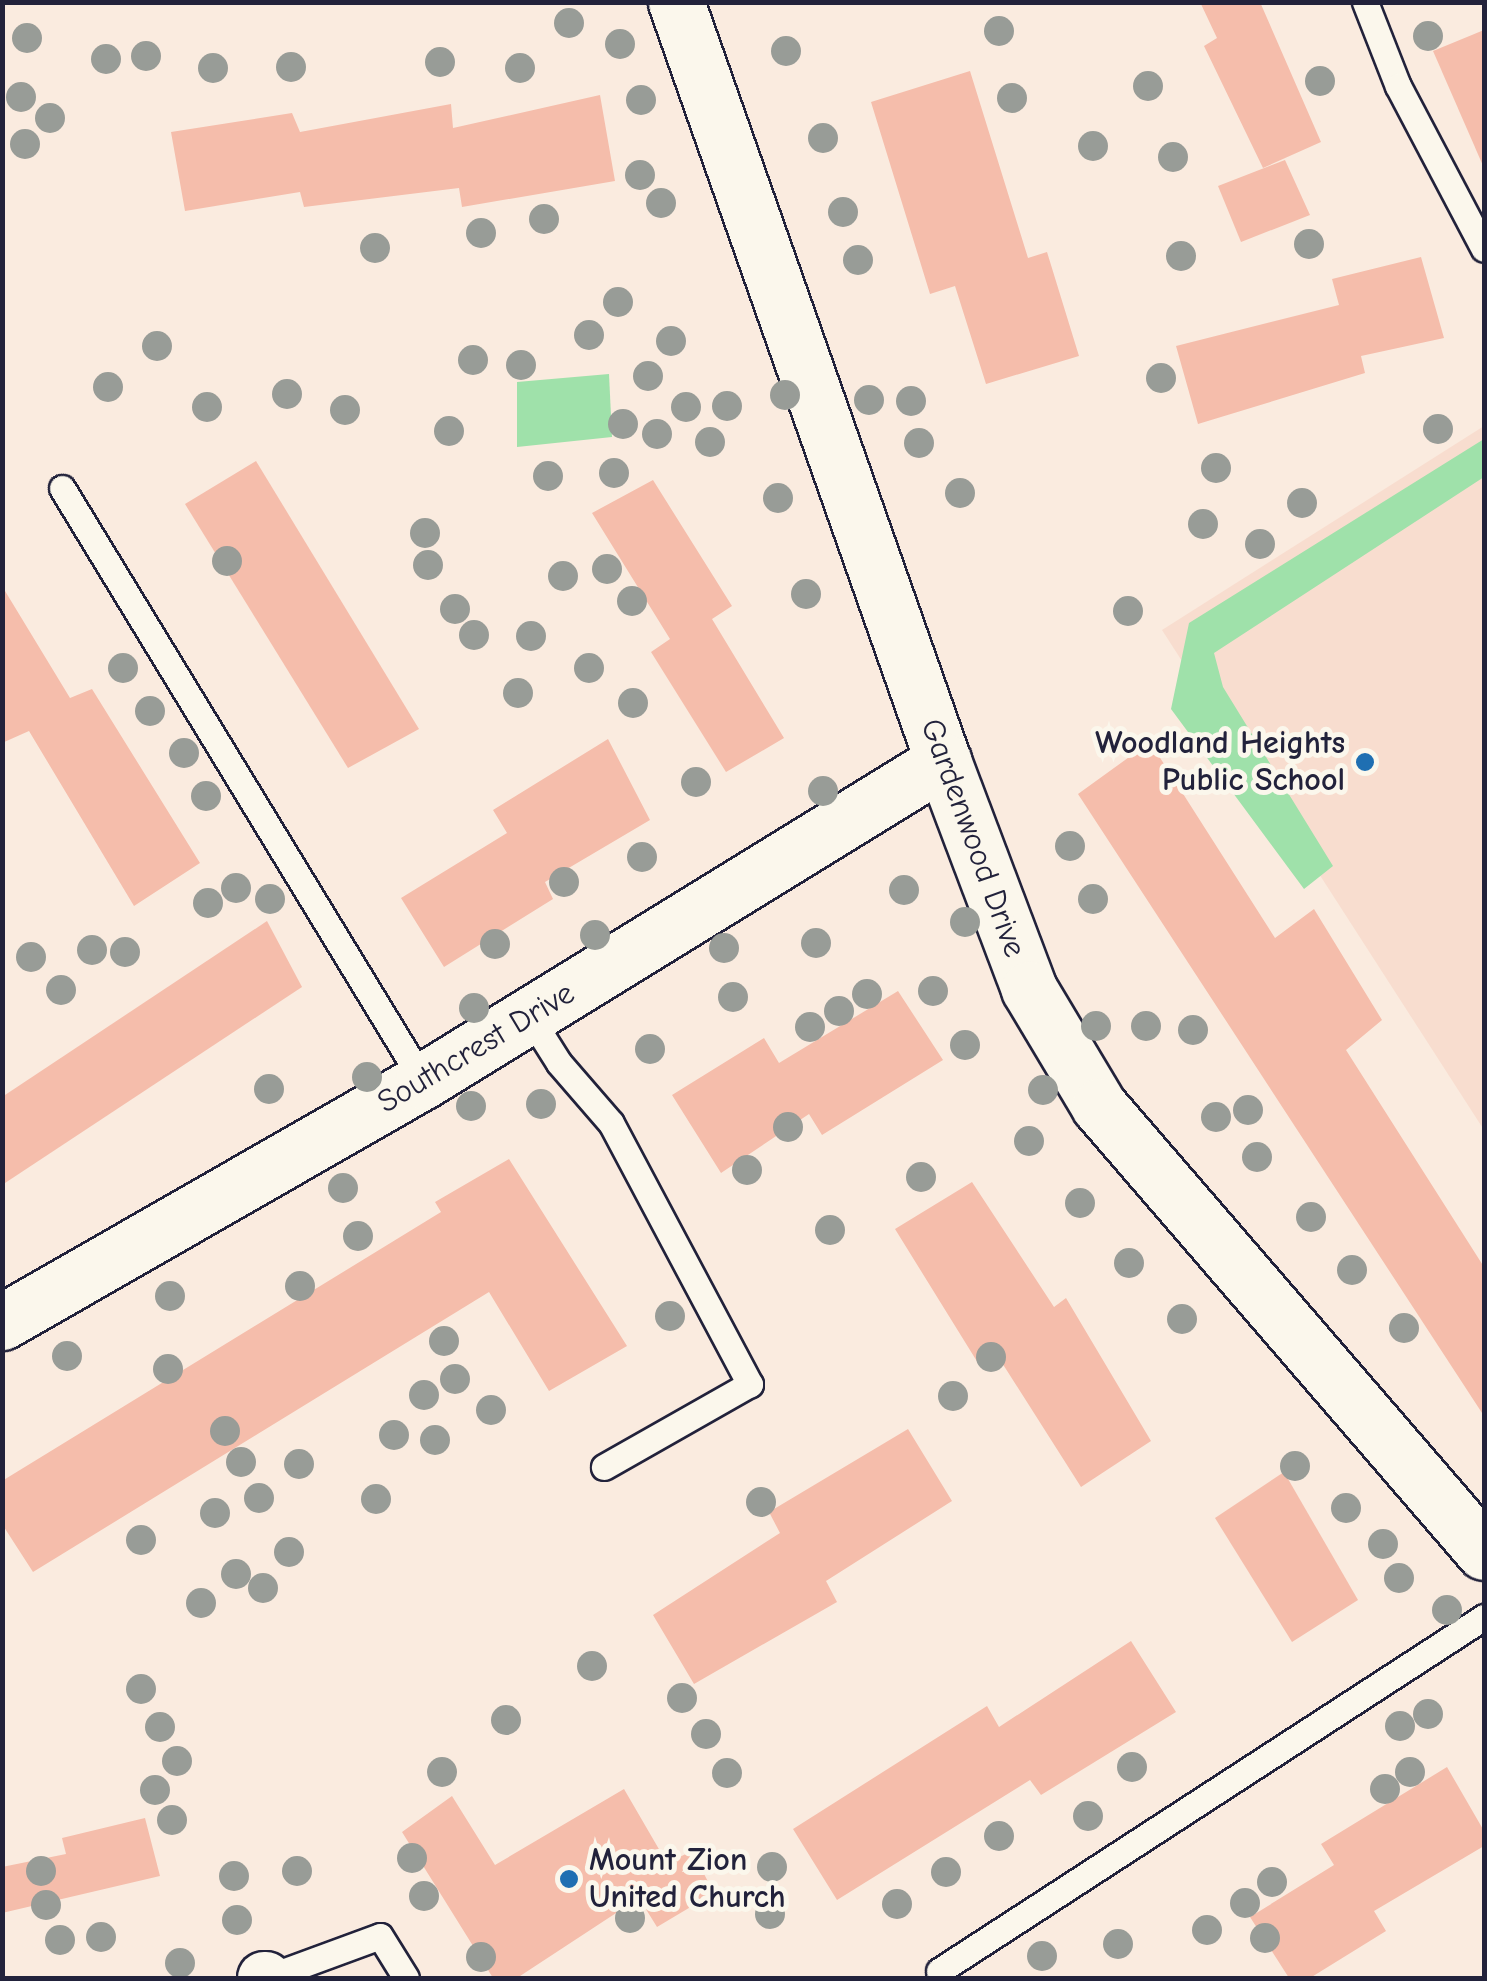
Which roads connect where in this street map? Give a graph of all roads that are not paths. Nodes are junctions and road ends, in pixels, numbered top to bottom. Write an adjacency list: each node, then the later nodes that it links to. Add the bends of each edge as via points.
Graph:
1 (676, 2): 5 (street, Gardenwood Drive)
2 (1365, 2): 3 (lane, via 1398,86)
3 (1484, 249)
4 (62, 488): 7 (lane)
5 (943, 761): 6 (street, Southcrest Drive); 10 (street, Gardenwood Drive, via 1029,989 1099,1106)
6 (530, 1017): 7 (street, Southcrest Drive); 9 (lane, via 612,1124 750,1384)
7 (424, 1081): 8 (street, Southcrest Drive)
8 (2, 1322)
9 (604, 1466)
10 (1484, 1552)
11 (1484, 1617): 12 (lane)
12 (939, 1971)
13 (265, 1978): 14 (lane, via 380,1936)
14 (406, 1978)

